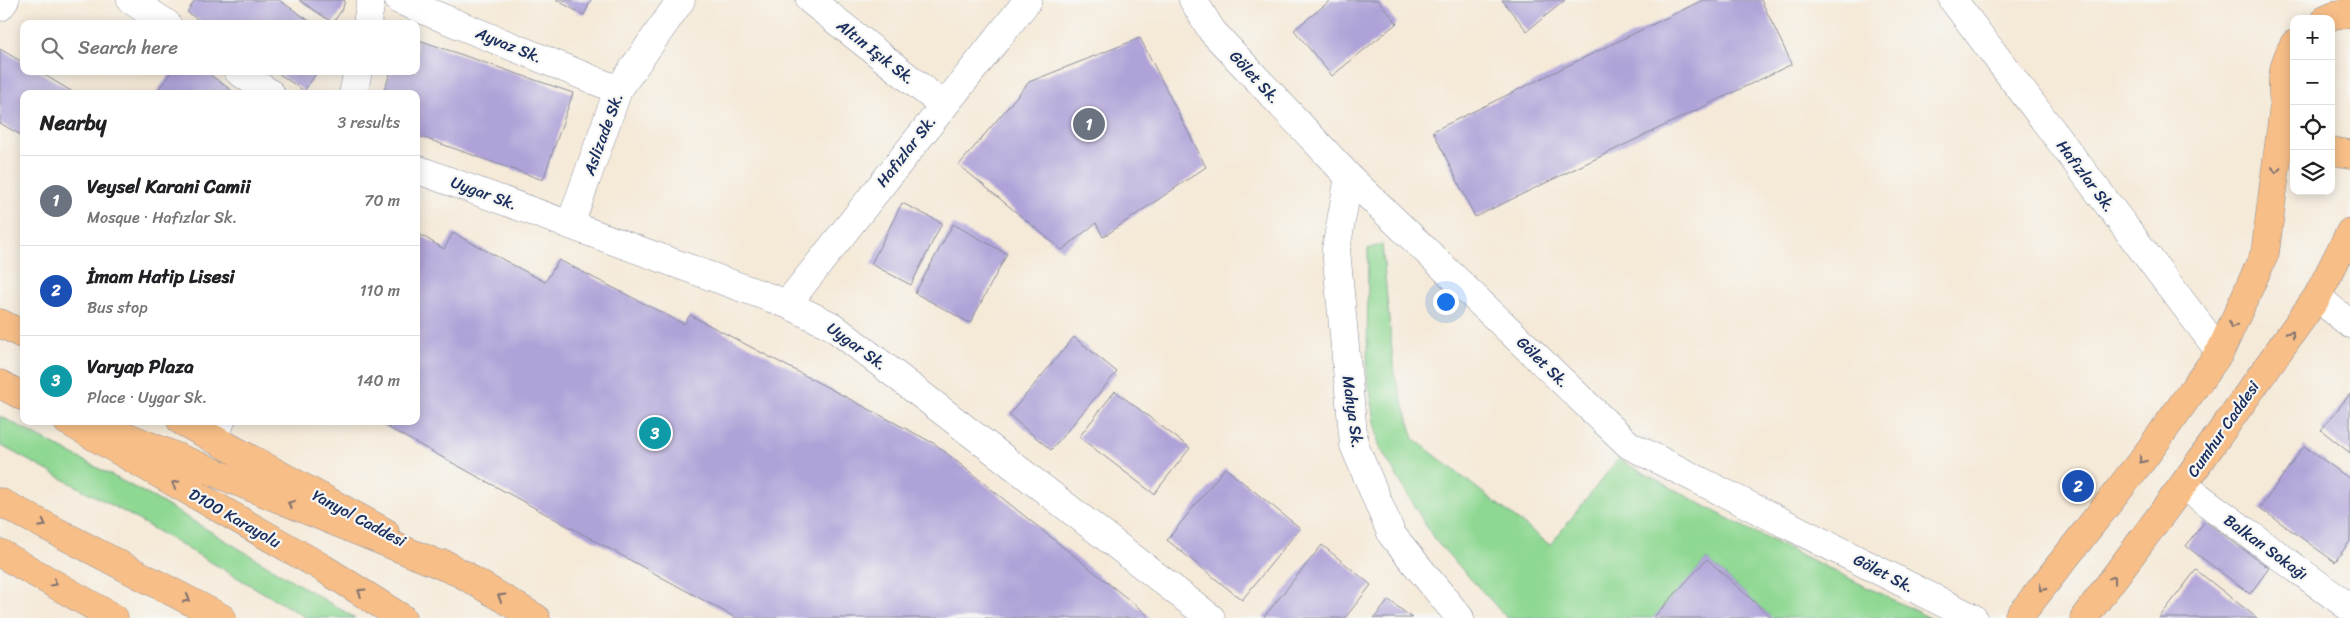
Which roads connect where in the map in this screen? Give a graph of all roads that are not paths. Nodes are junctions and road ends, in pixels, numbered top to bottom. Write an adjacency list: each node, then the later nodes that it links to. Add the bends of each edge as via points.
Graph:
1 (5, 0): 11 (street)
2 (131, 0): 15 (street)
3 (371, 0): 16 (street)
4 (399, 0): 22 (street, Ayvaz Sk.)
5 (681, 0): 22 (street, Aslizade Sk.)
6 (810, 0): 23 (street, Altın Işık Sk.)
7 (1028, 0): 23 (street, Hafızlar Sk.)
8 (1193, 0): 28 (street, Gölet Sk., via 1212,31)
9 (1953, 0): 36 (street, Hafızlar Sk.)
10 (2326, 0): 13 (main road)
11 (0, 8)
12 (2350, 13): 14 (main road)
13 (2318, 15)
14 (2334, 15)
15 (160, 20)
16 (368, 20)
17 (2290, 51): 24 (main road, via 2281,82)
18 (244, 75): 20 (street)
19 (357, 75): 21 (street)
20 (265, 90)
21 (354, 90)
22 (618, 90): 29 (street, Aslizade Sk.)
23 (943, 104): 32 (street, Hafızlar Sk.)
24 (2289, 114): 36 (main road, one-way to 36, via 2265,253)
25 (2335, 152): 26 (main road)
26 (2350, 154)
27 (420, 170): 29 (street, Uygar Sk.)
28 (1349, 177): 51 (street, Mahya Sk., via 1336,249 1354,445 1392,535); 52 (street, Gölet Sk., via 1629,445)
29 (570, 225): 32 (street, Uygar Sk.)
30 (2350, 232): 31 (main road, Cumhur Caddesi)
31 (2317, 297): 34 (street); 41 (main road, Cumhur Caddesi, one-way to 31)
32 (787, 304): 46 (street, Uygar Sk., via 832,326)
33 (0, 322): 35 (main road)
34 (2350, 324)
35 (20, 334)
36 (2220, 352): 53 (main road, one-way to 53, via 2146,455)
37 (74, 425): 49 (main road, D100 Karayolu, one-way to 37, via 323,568)
38 (99, 425): 44 (main road, one-way to 38)
39 (197, 425): 40 (main road, Yanyol Caddesi)
40 (217, 430): 44 (main road, Yanyol Caddesi)
41 (2183, 486): 45 (street, Balkan Sokağı); 54 (main road, Cumhur Caddesi, one-way to 41)
42 (0, 502): 48 (main road, one-way to 48)
43 (4, 554): 47 (main road, one-way to 47)
44 (465, 575): 50 (main road, Yanyol Caddesi, one-way to 44)
45 (2350, 608)
46 (1205, 616)
47 (114, 618)
48 (222, 618)
49 (402, 618)
50 (536, 618)
51 (1460, 618)
52 (1973, 618)
53 (2018, 618)
54 (2084, 618)

